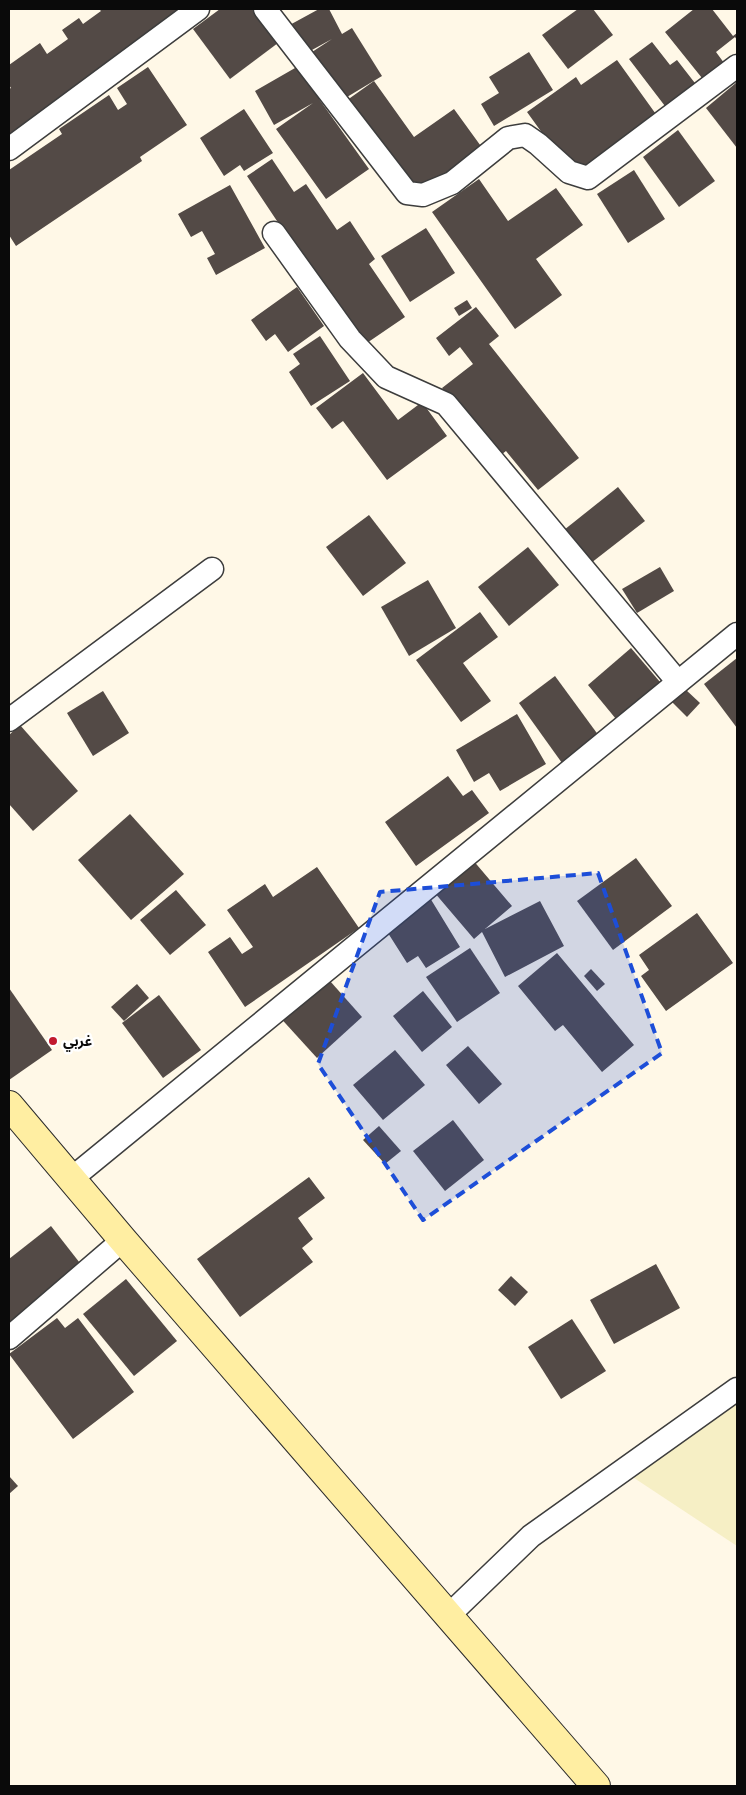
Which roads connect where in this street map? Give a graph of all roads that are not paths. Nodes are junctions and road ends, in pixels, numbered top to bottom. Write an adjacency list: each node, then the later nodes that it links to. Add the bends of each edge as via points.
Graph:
1 (198, 9): 4 (street)
2 (265, 9): 3 (street, via 407,193 423,195 452,184 508,138 524,135 569,172 588,178)
3 (737, 66)
4 (9, 149)
5 (274, 233): 8 (street, via 350,339 386,377 446,404)
6 (212, 569): 9 (street)
7 (737, 634): 8 (street)
8 (678, 682): 11 (street)
9 (9, 720)
10 (9, 1105): 11 (street)
11 (71, 1180): 12 (street)
12 (123, 1240): 13 (street); 15 (street)
13 (9, 1338)
14 (737, 1389): 15 (street, via 530,1536)
15 (448, 1616): 16 (street)
16 (596, 1786)

